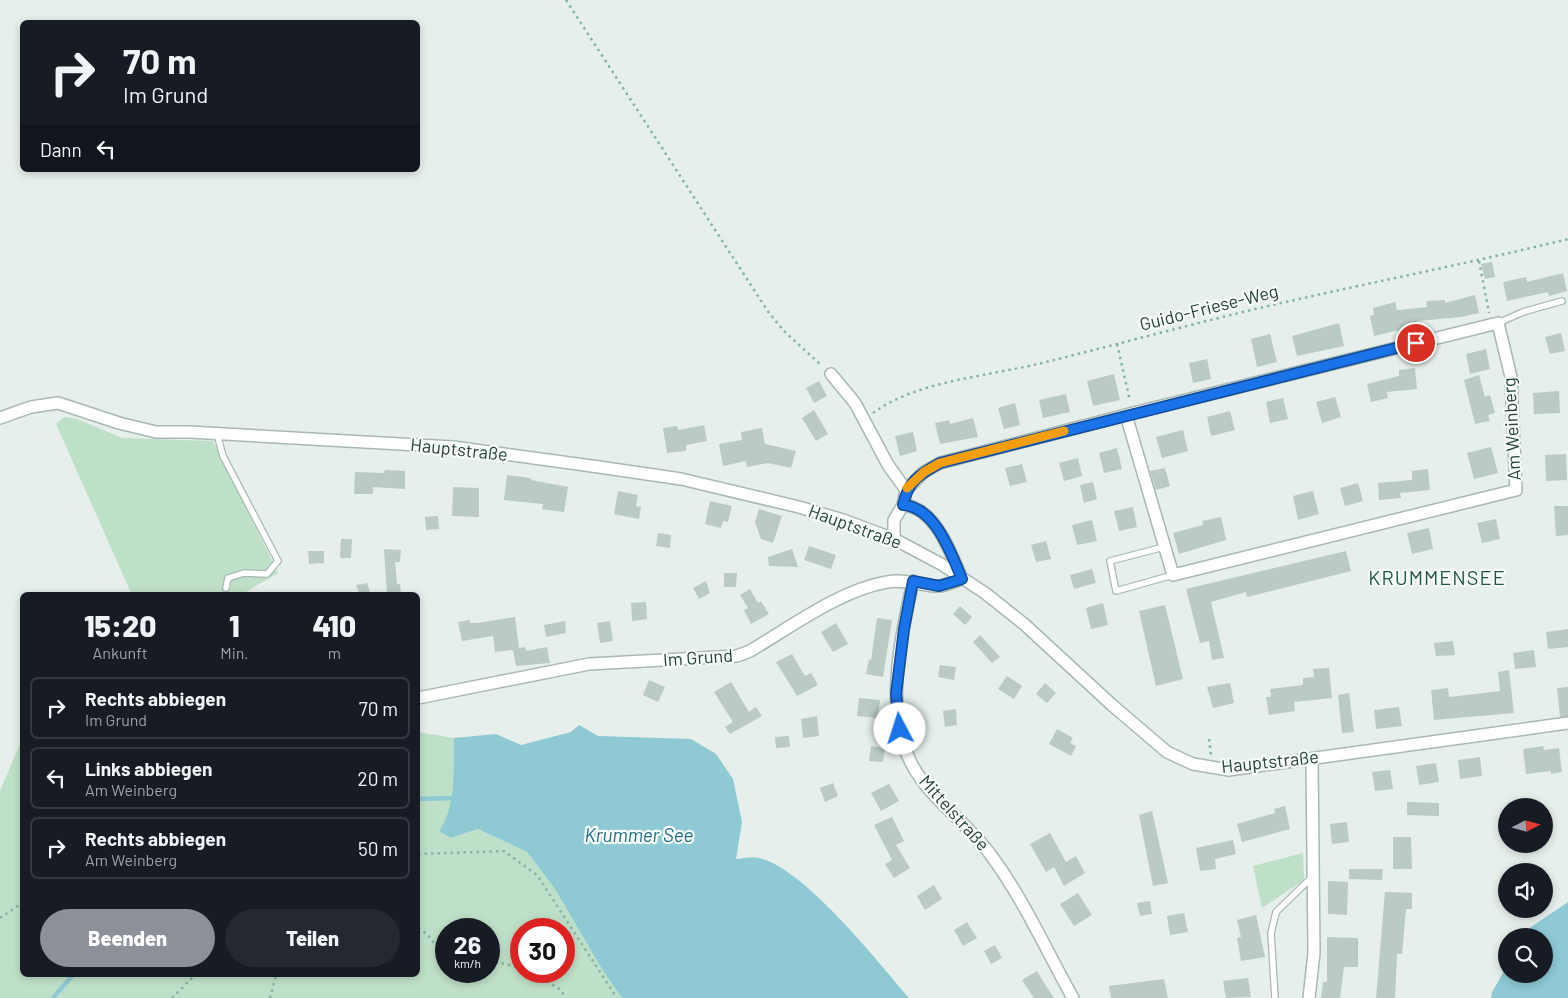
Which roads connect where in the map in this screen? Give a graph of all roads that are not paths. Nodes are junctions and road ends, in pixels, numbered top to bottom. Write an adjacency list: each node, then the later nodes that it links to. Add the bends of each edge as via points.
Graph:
1 (1562, 301): 2 (lane)
2 (1495, 323): 4 (street); 11 (street, Am Weinberg, via 1511,377 1516,490)
3 (831, 374): 7 (street, via 855,403 888,465)
4 (1130, 414): 7 (street, via 940,463 924,472); 10 (street)
5 (0, 418): 6 (street, Hauptstraße, via 31,407 58,403 156,432)
6 (217, 434): 9 (street, Hauptstraße, via 453,447 681,479 799,507); 14 (lane, via 223,456 278,561 266,574 244,573 228,578)
7 (906, 490): 8 (street)
8 (903, 505): 9 (street, via 894,520); 12 (street, via 922,511 932,522 952,553)
9 (894, 538): 12 (street, Hauptstraße)
10 (1164, 547): 11 (street); 11 (lane, via 1110,560 1116,591)
11 (1173, 575)
12 (962, 579): 13 (street, Im Grund, via 939,586); 17 (street, Hauptstraße, via 1024,624 1167,752 1193,764 1229,770)
13 (913, 581): 15 (street, Im Grund, via 889,581 866,587 737,656 589,664); 19 (street, Mittelstraße, via 896,694 900,729 908,758 934,795 970,830 1008,877)
14 (226, 588)
15 (420, 698)
16 (1568, 723): 17 (street, Hauptstraße)
17 (1312, 759): 18 (street)
18 (1313, 876): 20 (lane, via 1276,912 1271,933); 21 (street, via 1314,953)
19 (1073, 998)
20 (1276, 998)
21 (1309, 998)

